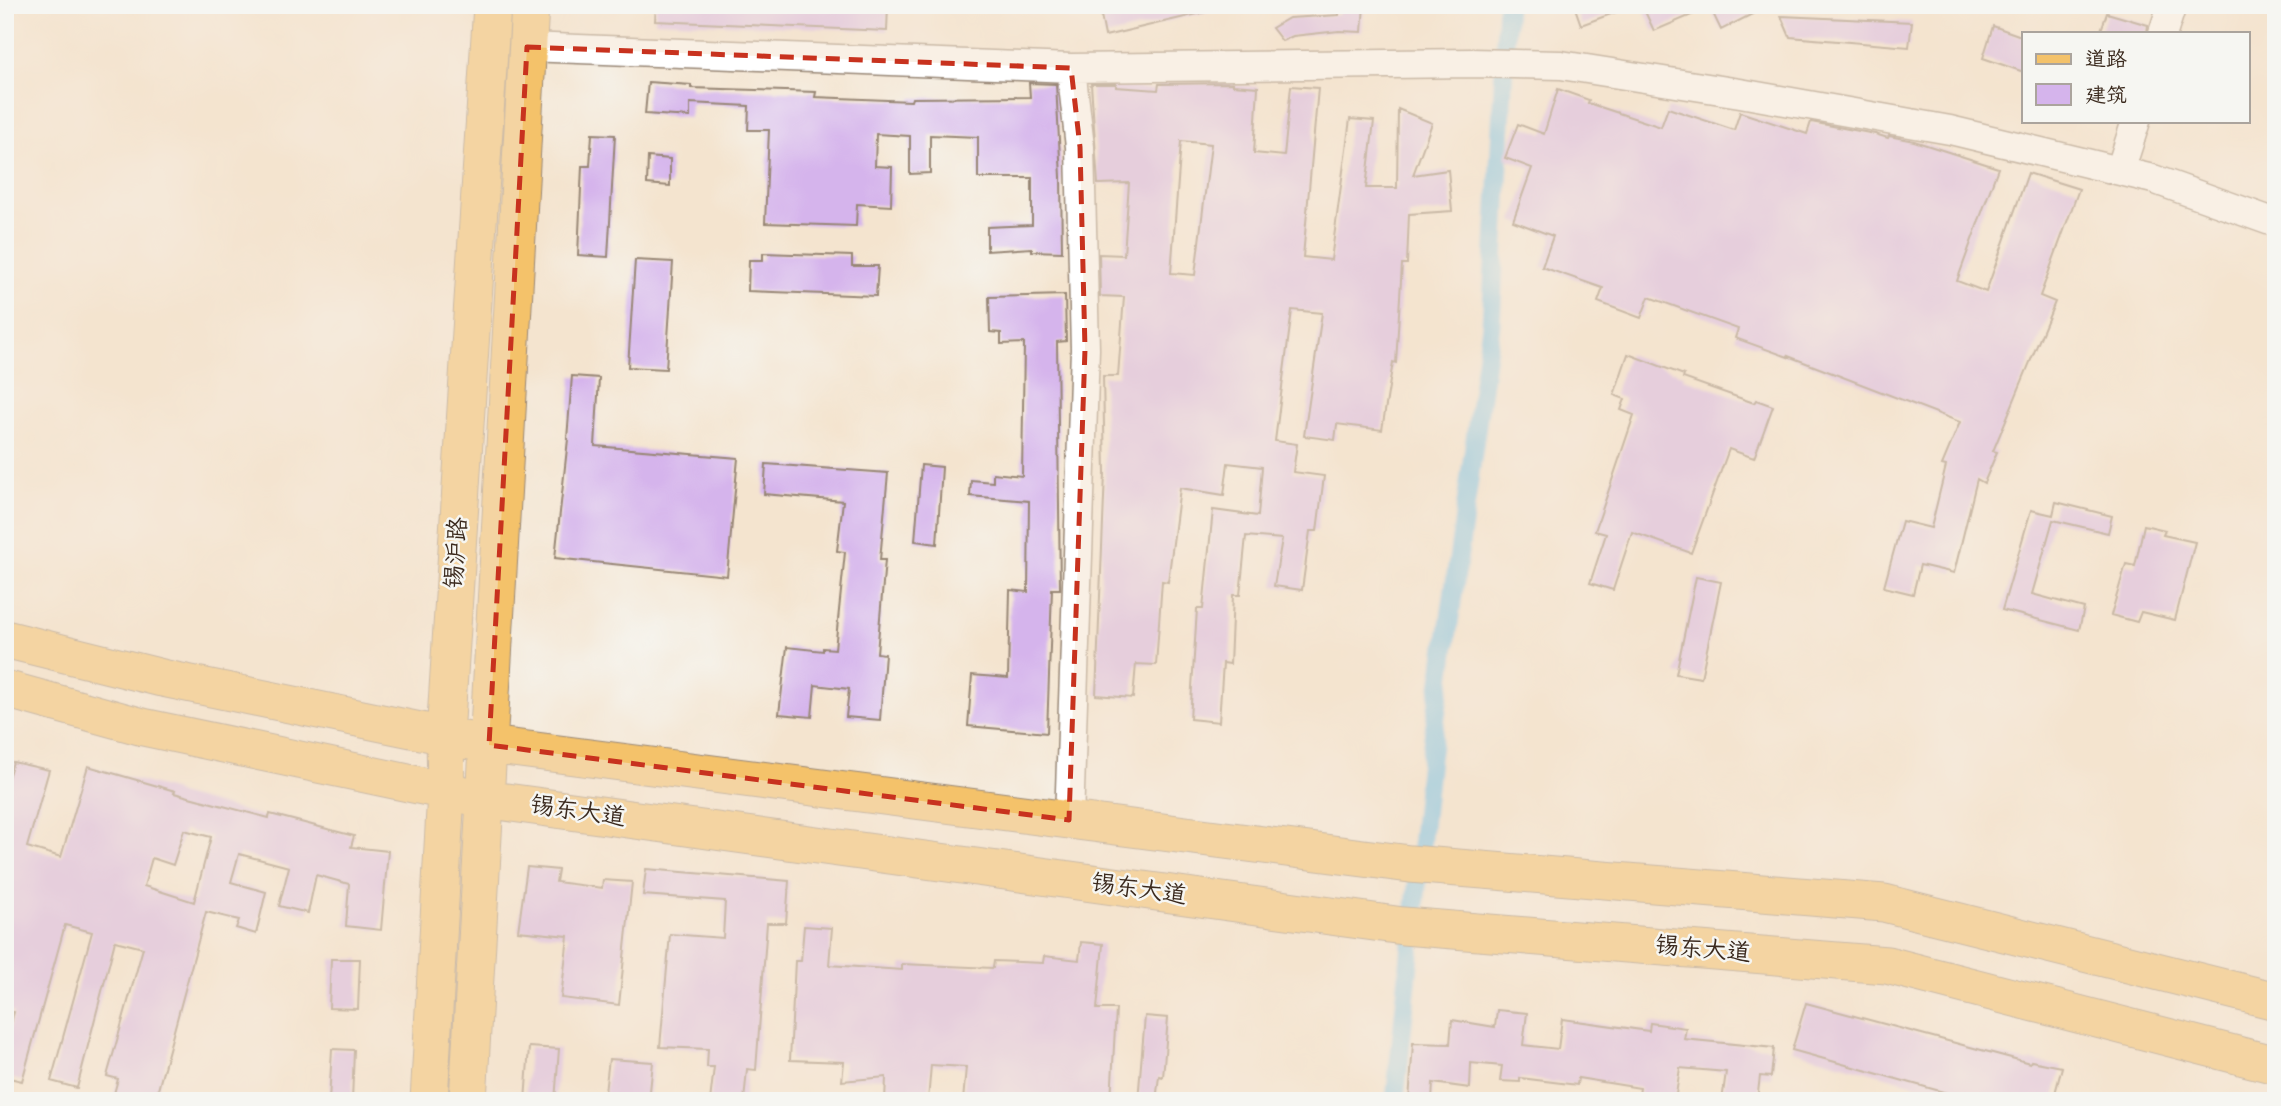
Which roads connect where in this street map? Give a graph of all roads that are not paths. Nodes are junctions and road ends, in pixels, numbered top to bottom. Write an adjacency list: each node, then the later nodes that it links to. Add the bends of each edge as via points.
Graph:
1 (492, 5): 12 (main road, 锡沪路)
2 (530, 5): 5 (main road, 锡沪路)
3 (2172, 5): 4 (street)
4 (2163, 32)
5 (527, 47): 6 (street); 13 (main road, 锡沪路)
6 (1071, 68): 8 (street, via 1561,65 1950,130); 16 (street, via 1080,147 1085,349)
7 (2136, 122): 8 (street)
8 (2120, 171): 9 (street)
9 (2276, 223)
10 (5, 639): 12 (main road, via 162,678)
11 (5, 689): 14 (main road, 锡东大道, via 143,727)
12 (445, 736): 13 (main road); 14 (main road, 锡沪路)
13 (489, 745): 15 (main road, 锡沪路); 16 (main road)
14 (446, 792): 15 (main road, 锡东大道); 19 (main road, 锡沪路)
15 (484, 799): 18 (main road, 锡东大道, via 1403,926 1887,965); 20 (main road, 锡沪路)
16 (1069, 820): 17 (main road, via 1410,864 1884,903)
17 (2276, 1001)
18 (2276, 1065)
19 (429, 1101)
20 (468, 1101)

